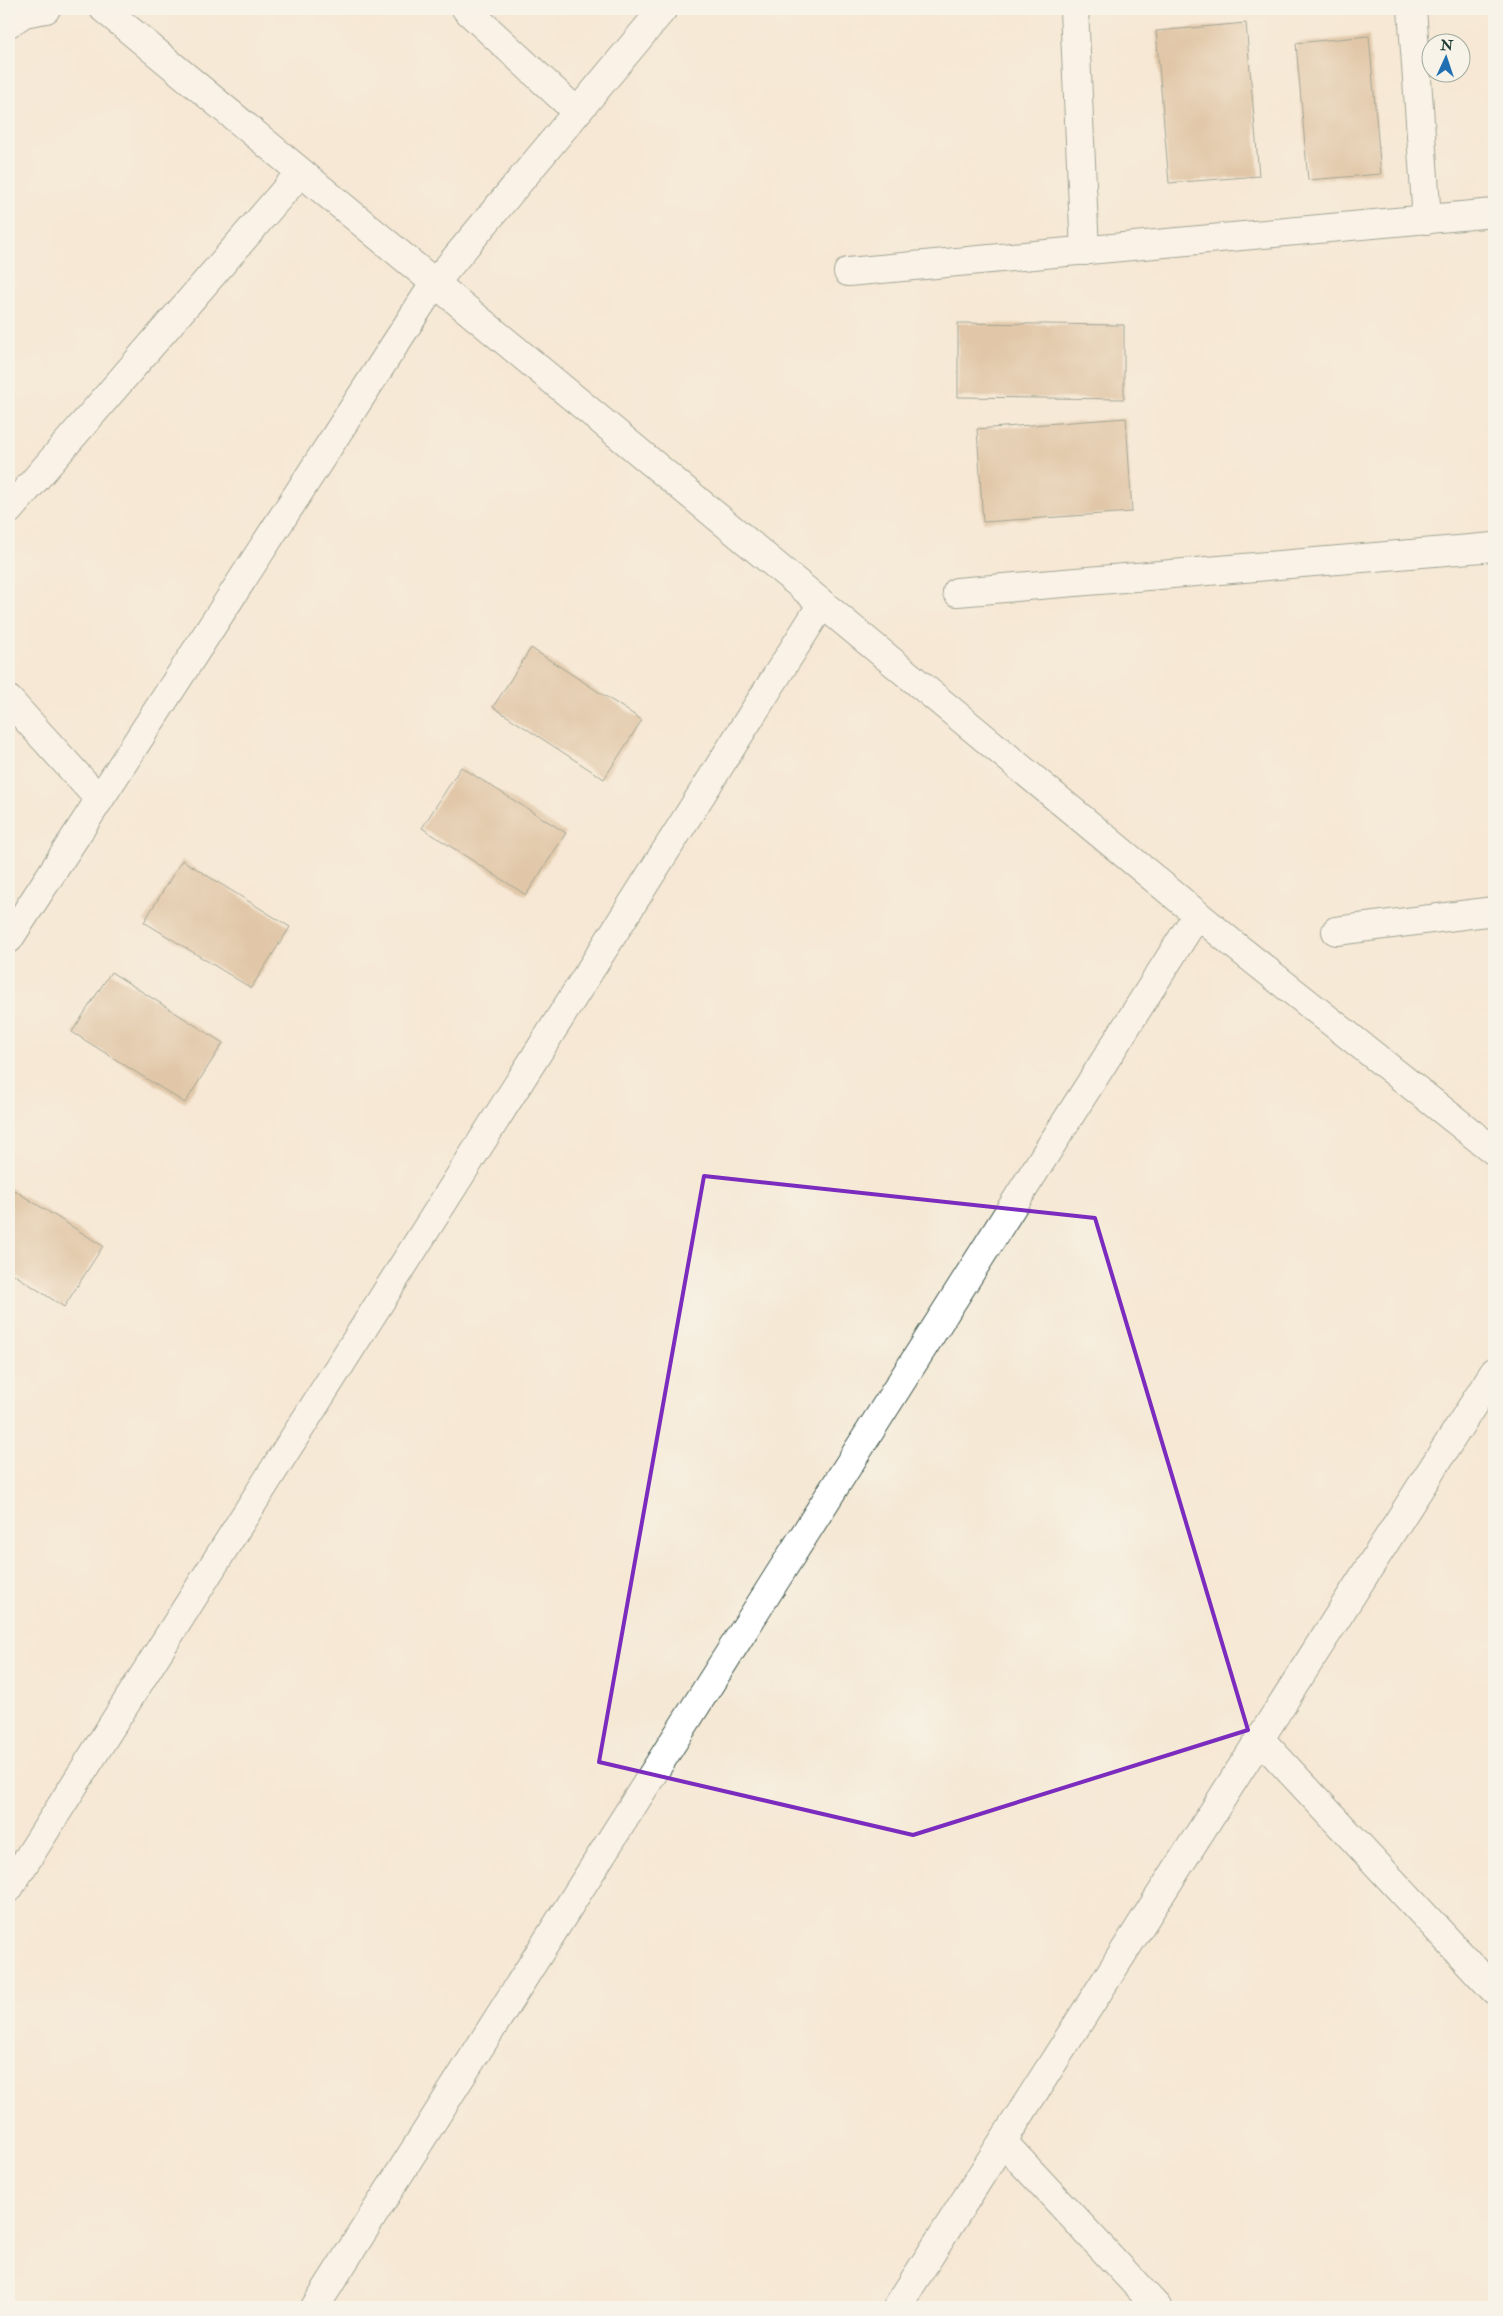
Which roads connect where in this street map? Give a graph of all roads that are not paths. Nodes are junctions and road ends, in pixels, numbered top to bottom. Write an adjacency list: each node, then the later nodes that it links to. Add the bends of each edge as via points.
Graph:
1 (46, 9): 7 (street, via 24,13)
2 (104, 9): 9 (street)
3 (466, 9): 8 (street)
4 (663, 9): 8 (street)
5 (1074, 9): 12 (street)
6 (1412, 9): 11 (street)
7 (9, 23)
8 (576, 112): 14 (street)
9 (300, 173): 14 (street); 15 (street)
10 (1494, 213): 11 (street)
11 (1427, 220): 12 (street)
12 (1085, 251): 13 (street)
13 (848, 272)
14 (434, 284): 18 (street); 20 (street)
15 (9, 510)
16 (1494, 547): 17 (street)
17 (957, 592)
18 (822, 604): 22 (street); 28 (street)
19 (9, 700): 20 (street)
20 (99, 799): 24 (street)
21 (1494, 911): 23 (street)
22 (1197, 915): 25 (street); 31 (street)
23 (1336, 931)
24 (9, 939)
25 (1494, 1151)
26 (1494, 1372): 27 (street)
27 (1260, 1739): 29 (street); 30 (street)
28 (9, 1888)
29 (1494, 1990)
30 (1003, 2142): 32 (street); 33 (street)
31 (316, 2307)
32 (897, 2307)
33 (1157, 2307)

